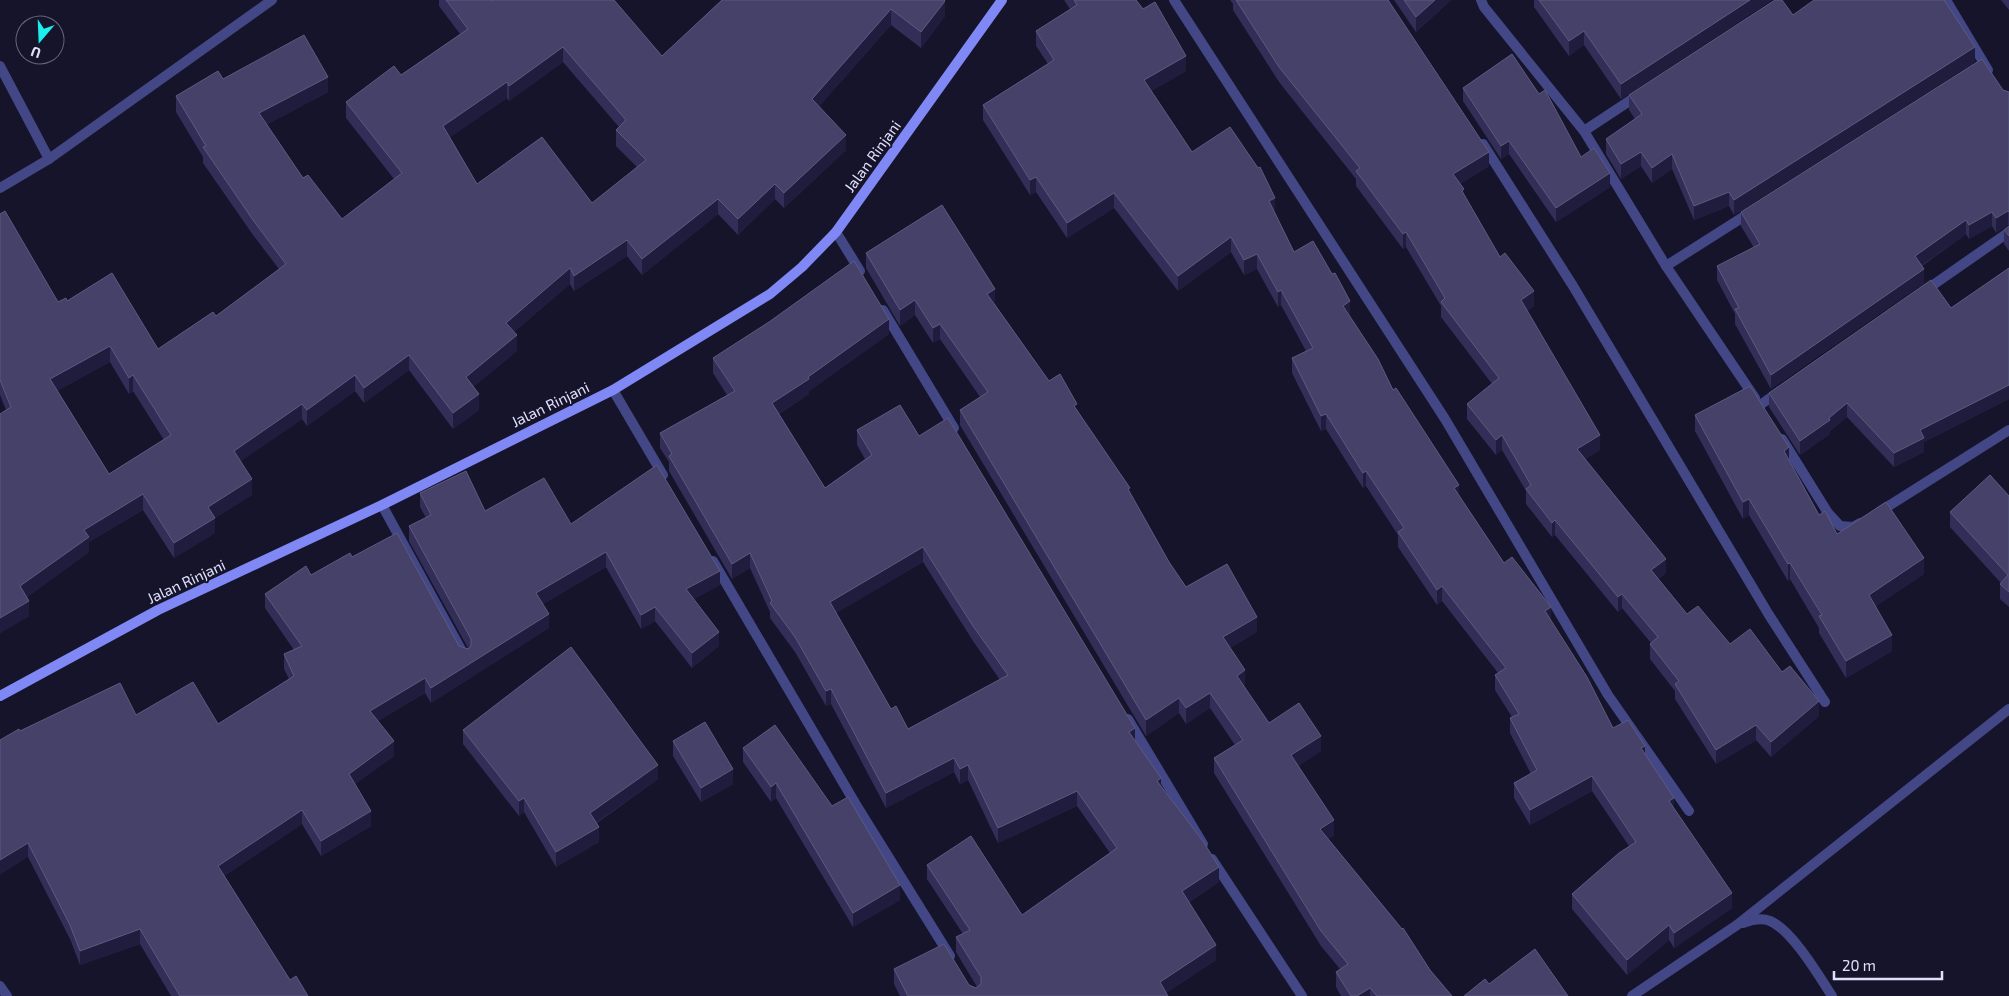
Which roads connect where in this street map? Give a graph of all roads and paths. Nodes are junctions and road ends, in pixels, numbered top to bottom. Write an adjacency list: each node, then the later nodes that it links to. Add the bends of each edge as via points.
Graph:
1 (272, 0): 11 (street)
2 (1002, 0): 14 (street, Jalan Rinjani)
3 (1174, 0): 33 (street, via 1441,412 1608,695)
4 (1481, 0): 9 (street)
5 (1946, 0): 7 (street, via 1980,66)
6 (0, 66): 11 (street)
7 (1994, 78)
8 (1648, 89): 9 (street)
9 (1584, 131): 16 (street)
10 (1477, 136): 30 (street, via 1573,286 1769,615)
11 (49, 159): 12 (street)
12 (0, 188)
13 (1758, 207): 16 (street)
14 (836, 232): 17 (street); 21 (street, Jalan Rinjani, via 770,294)
15 (2009, 232): 18 (street)
16 (1666, 266): 20 (street, via 1762,409)
17 (867, 283)
18 (1912, 299)
19 (877, 300): 24 (street)
20 (1792, 383)
21 (613, 390): 25 (street); 26 (street, Jalan Rinjani)
22 (1776, 430): 23 (street, via 1828,513 1840,526 1853,527)
23 (2009, 430)
24 (959, 436)
25 (668, 484)
26 (382, 505): 28 (street); 29 (street, Jalan Rinjani, via 158,610)
27 (708, 552): 35 (street, via 858,808)
28 (466, 657)
29 (0, 696)
30 (1825, 702)
31 (1122, 709): 38 (street, via 1214,863)
32 (2009, 709): 34 (street)
33 (1689, 811)
34 (1737, 925): 39 (street); 40 (street, via 1754,919 1770,921 1805,955)
35 (955, 963)
36 (0, 986): 37 (street)
37 (7, 996)
38 (1302, 996)
39 (1632, 996)
40 (1832, 996)

